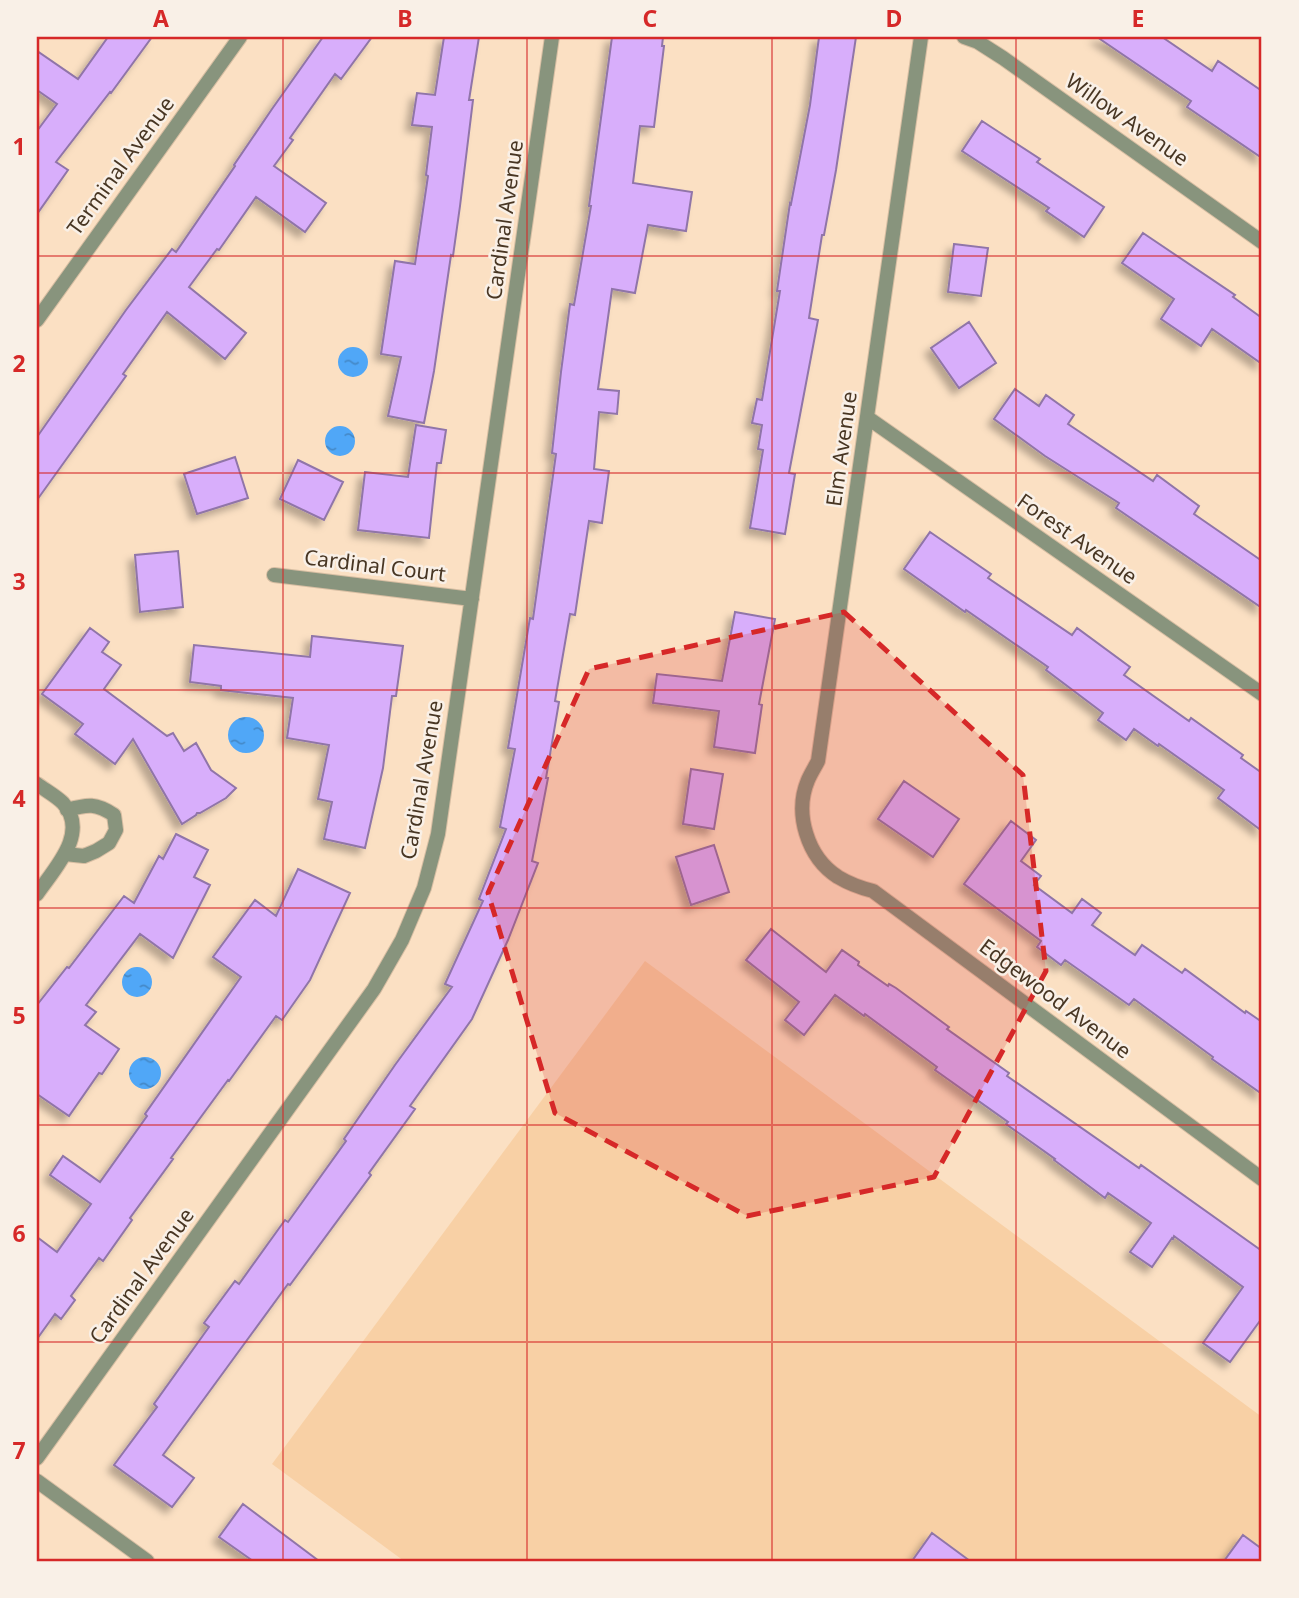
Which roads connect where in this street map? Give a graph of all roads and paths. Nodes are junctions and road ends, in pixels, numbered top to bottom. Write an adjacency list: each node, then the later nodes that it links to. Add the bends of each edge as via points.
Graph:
1 (240, 37): 6 (street, Terminal Avenue)
2 (552, 37): 9 (street, Cardinal Avenue)
3 (921, 37): 7 (street, Elm Avenue)
4 (964, 37): 5 (street, Willow Avenue, via 1003,58)
5 (1262, 242)
6 (37, 320)
7 (868, 418): 10 (street, Forest Avenue); 14 (street, Elm Avenue, via 818,761 807,782 802,808 805,830)
8 (274, 575): 9 (street, Cardinal Court)
9 (472, 599): 17 (street, Cardinal Avenue, via 438,834 424,888 402,940 374,989)
10 (1262, 694)
11 (37, 784): 12 (street)
12 (67, 810): 13 (street, via 73,821 72,841); 13 (street, via 101,806 114,816 116,831 109,843 96,851 84,856)
13 (65, 854): 15 (street)
14 (821, 861): 16 (street, Edgewood Avenue, via 836,876 873,891)
15 (37, 894)
16 (1262, 1179)
17 (37, 1458)
18 (37, 1481): 19 (street)
19 (147, 1561)

